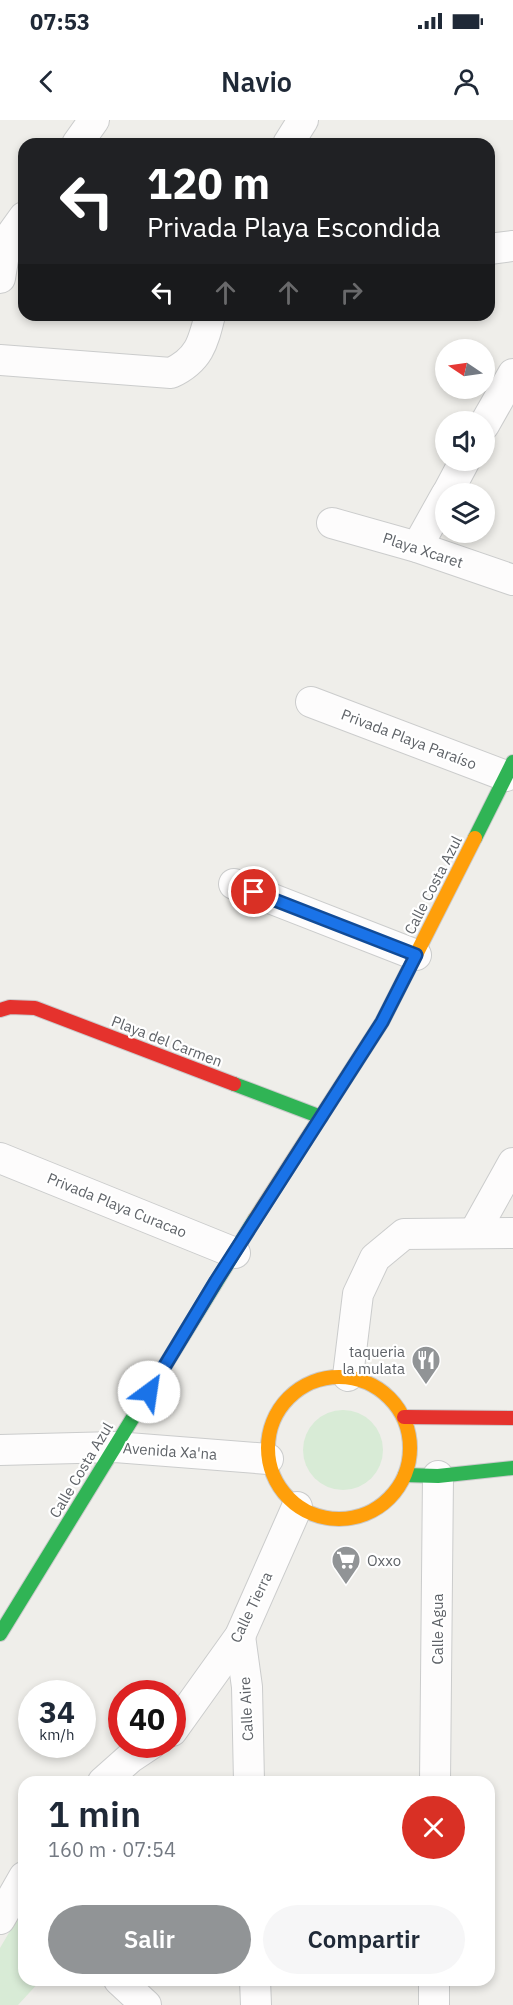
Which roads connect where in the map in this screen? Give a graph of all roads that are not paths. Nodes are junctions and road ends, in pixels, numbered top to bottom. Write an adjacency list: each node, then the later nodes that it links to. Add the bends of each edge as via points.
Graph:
1 (94, 120): 3 (street)
2 (303, 120): 4 (street)
3 (81, 138)
4 (292, 138)
5 (18, 228): 6 (street)
6 (10, 243): 9 (street)
7 (513, 246): 8 (street)
8 (495, 248)
9 (0, 278)
10 (208, 321): 11 (street, via 202,346 186,366 171,373)
11 (0, 360)
12 (513, 374): 13 (street)
13 (492, 411)
14 (435, 514): 16 (street)
15 (332, 523): 16 (street, Playa Xcaret)
16 (417, 547): 17 (street, Playa Xcaret)
17 (513, 580)
18 (311, 702): 19 (street, Privada Playa Paraíso)
19 (510, 769): 21 (street, Calle Costa Azul)
20 (234, 884): 21 (street)
21 (416, 955): 23 (street, Calle Costa Azul, via 382,1022)
22 (0, 1010): 23 (street, Playa del Carmen, via 35,1008)
23 (321, 1117): 28 (street, Calle Costa Azul)
24 (0, 1158): 28 (street, Privada Playa Curacao)
25 (513, 1163): 26 (street)
26 (474, 1233): 27 (street); 29 (street, via 404,1234 375,1258 358,1294)
27 (513, 1233)
28 (235, 1252): 32 (street, Calle Costa Azul)
29 (348, 1376): 30 (street, via 371,1383 390,1397); 34 (street, via 322,1378 298,1389 279,1408 269,1432)
30 (404, 1417): 31 (street); 36 (street, via 410,1436)
31 (513, 1418)
32 (115, 1447): 33 (street, Avenida Xa'na); 34 (street, Avenida Xa'na); 39 (street, Calle Costa Azul)
33 (0, 1450)
34 (268, 1459): 38 (street, via 274,1478)
35 (513, 1468): 37 (street)
36 (405, 1475): 37 (street); 38 (street, via 378,1508 359,1517 338,1520)
37 (438, 1476): 45 (street, Calle Agua)
38 (297, 1507): 40 (street, Calle Tierra)
39 (0, 1634)
40 (240, 1636): 41 (street, Calle Tierra); 44 (street, Calle Aire, via 247,1687)
41 (186, 1711)
42 (130, 1758): 43 (street)
43 (110, 1776)
44 (249, 1776)
45 (435, 1776)
46 (18, 1888): 47 (street)
47 (0, 1919)
48 (125, 1986): 51 (street)
49 (255, 1986): 52 (street)
50 (434, 1986): 53 (street)
51 (146, 2005)
52 (256, 2005)
53 (434, 2005)

